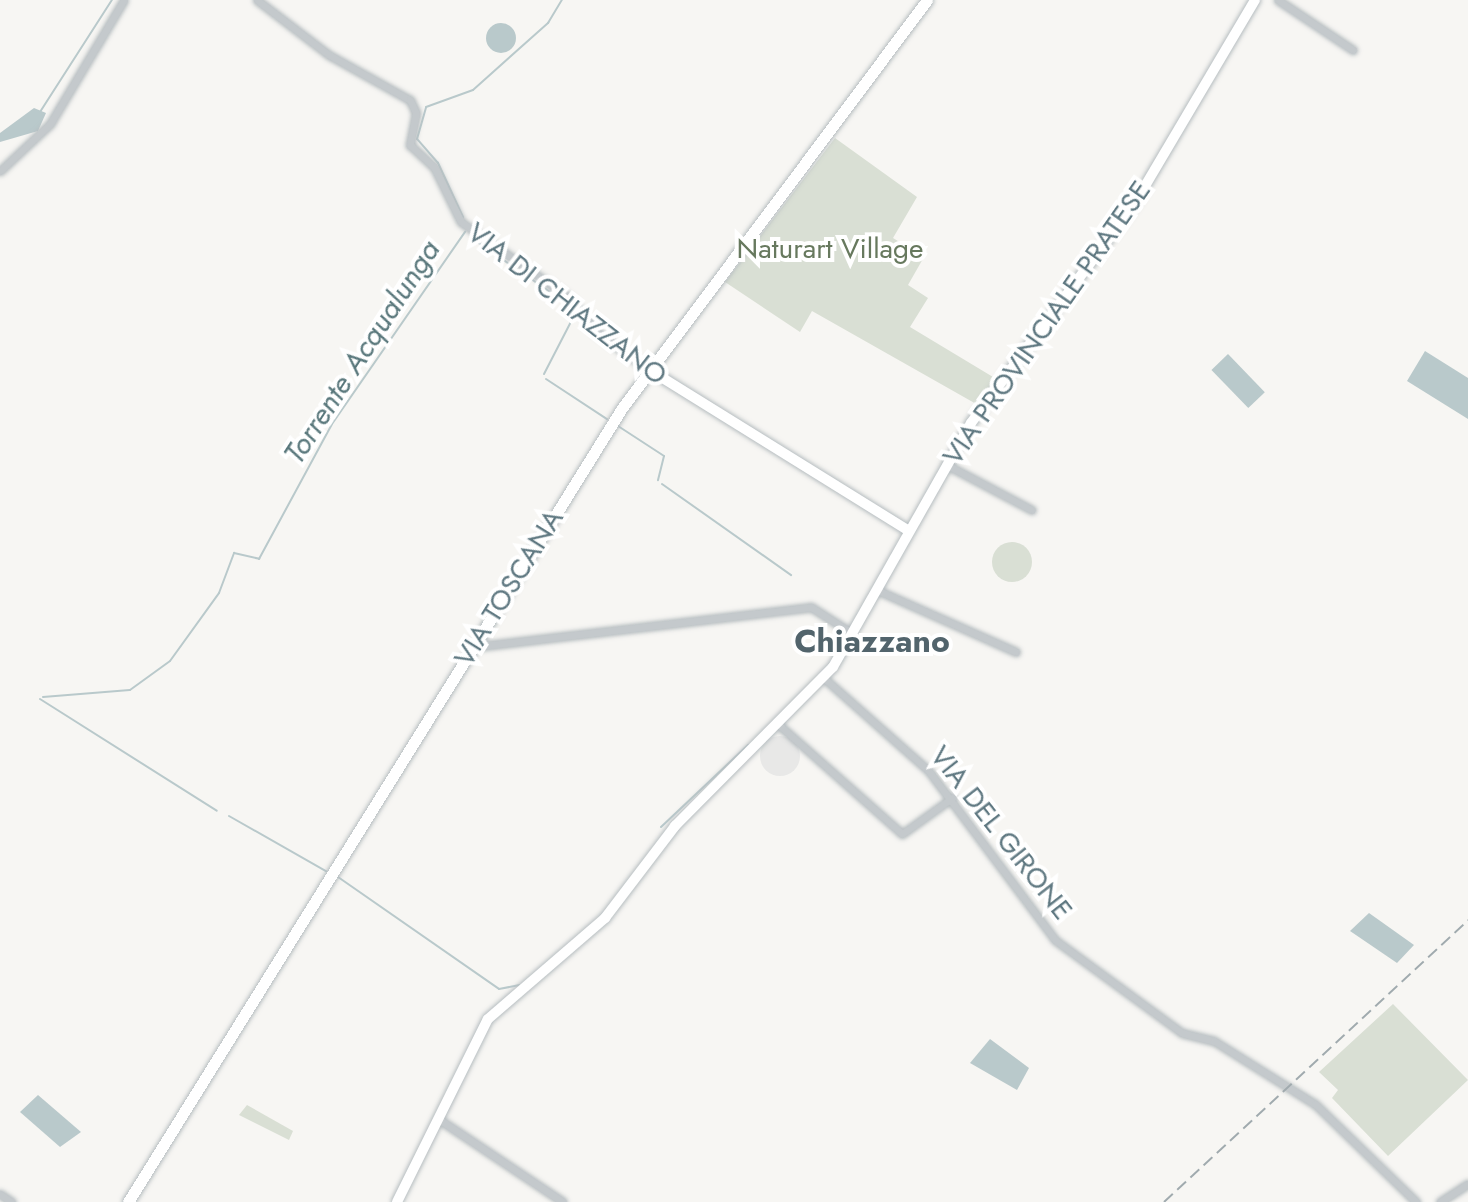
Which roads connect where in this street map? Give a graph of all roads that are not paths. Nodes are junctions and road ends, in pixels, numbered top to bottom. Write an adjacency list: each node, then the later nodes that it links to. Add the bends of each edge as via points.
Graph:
1 (124, 0): 7 (street, via 92,42 50,124)
2 (257, 0): 8 (street, VIA DI CHIAZZANO, via 329,55 410,100 416,113 410,145 434,167 461,222 569,298 598,333)
3 (927, 0): 8 (main road, VIA TOSCANA)
4 (1255, 0): 9 (street, VIA PROVINCIALE PRATESE, via 1135,203)
5 (1278, 0): 6 (street)
6 (1353, 50)
7 (0, 171)
8 (648, 369): 11 (street, VIA DI CHIAZZANO); 14 (main road, VIA TOSCANA)
9 (945, 464): 10 (street); 11 (street, VIA PROVINCIALE PRATESE)
10 (1032, 510)
11 (908, 530): 12 (street, VIA PROVINCIALE PRATESE)
12 (877, 590): 13 (street, VIA PROVINCIALE PRATESE); 15 (street)
13 (853, 634): 14 (street, via 811,607); 16 (street, VIA PROVINCIALE PRATESE)
14 (473, 647): 23 (main road, VIA TOSCANA)
15 (1016, 652)
16 (825, 679): 17 (street, VIA PROVINCIALE PRATESE); 18 (street, VIA DEL GIRONE, via 913,753)
17 (779, 725): 18 (street, via 902,834); 19 (street, VIA PROVINCIALE PRATESE, via 675,826 605,918 496,1009)
18 (952, 798): 26 (street, VIA DEL GIRONE, via 1055,940 1182,1033 1220,1044 1315,1104)
19 (435, 1117): 24 (street, VIA PROVINCIALE PRATESE); 25 (street)
20 (1468, 1184): 27 (street)
21 (0, 1194): 22 (street)
22 (12, 1202)
23 (128, 1202)
24 (397, 1202)
25 (563, 1202)
26 (1416, 1202)
27 (1440, 1202)

